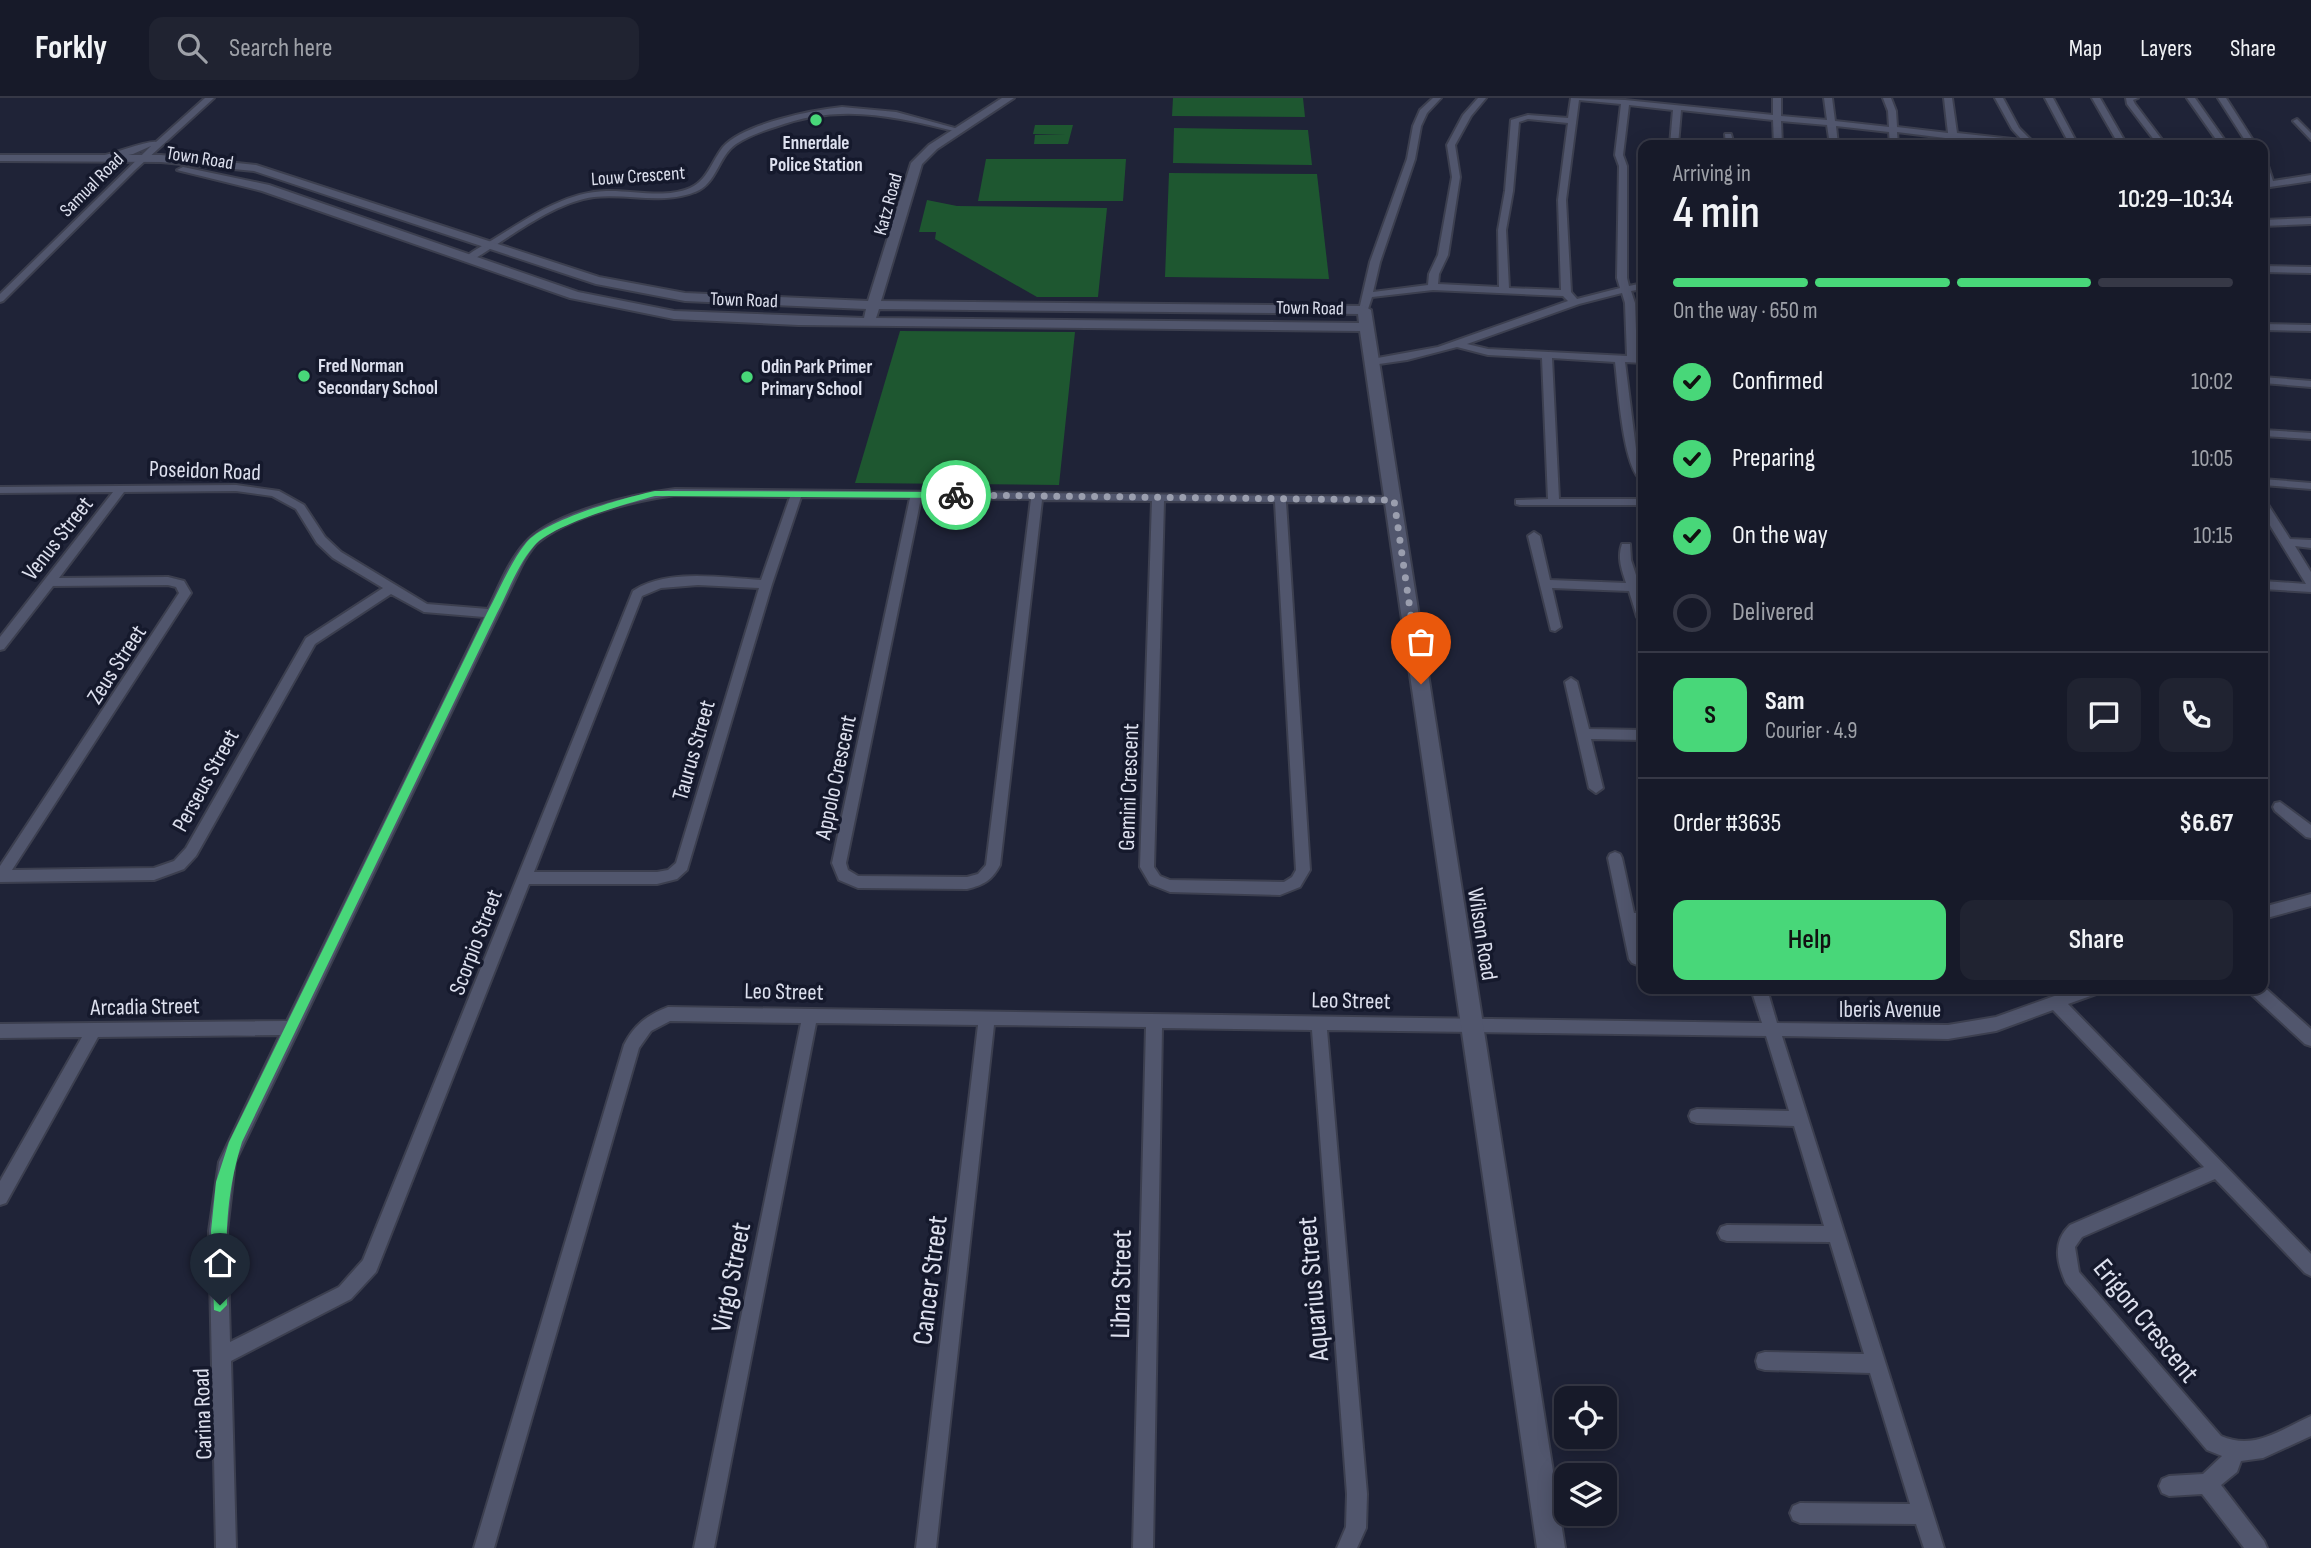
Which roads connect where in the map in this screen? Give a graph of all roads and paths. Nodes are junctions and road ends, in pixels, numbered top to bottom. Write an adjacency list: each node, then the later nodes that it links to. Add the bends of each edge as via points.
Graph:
1 (210, 98): 31 (street, Samual Road)
2 (1009, 98): 29 (street, Katz Road)
3 (1437, 98): 65 (street, via 1417,126)
4 (1482, 98): 60 (street, via 1451,145 1456,177)
5 (1575, 98): 26 (street)
6 (1581, 98): 18 (street)
7 (1726, 98): 20 (street)
8 (1777, 98): 25 (street)
9 (1828, 98): 28 (street)
10 (1887, 98): 30 (street, via 1892,111)
11 (1948, 98): 32 (street)
12 (1998, 98): 39 (street)
13 (2049, 98): 40 (street)
14 (2096, 98): 21 (street)
15 (2134, 98): 24 (street, via 2129,99)
16 (2191, 98): 43 (street)
17 (2222, 98): 44 (street)
18 (1620, 100): 19 (street); 62 (street)
19 (1670, 103): 20 (street); 34 (street)
20 (1726, 111): 25 (street)
21 (2105, 111): 22 (street); 41 (street)
22 (2116, 112)
23 (2127, 112): 24 (street)
24 (2137, 113): 42 (street)
25 (1776, 117): 28 (street); 35 (street)
26 (1572, 121): 63 (street, via 1515,120 1502,230); 64 (street, via 1562,200)
27 (2297, 121): 33 (street)
28 (1831, 124): 30 (street); 36 (street)
29 (958, 130): 55 (street, Louw Crescent, via 860,103 802,105 732,144 696,189 582,197); 59 (street, Katz Road, via 924,156 912,173)
30 (1890, 130): 32 (street); 37 (street)
31 (169, 135): 45 (street, Samual Road); 47 (street, via 140,149); 48 (street, via 164,152)
32 (1953, 137): 38 (street)
33 (2311, 138)
34 (1674, 140)
35 (1778, 140)
36 (1833, 140)
37 (1893, 140)
38 (1991, 140)
39 (2026, 140)
40 (2071, 140)
41 (2120, 140)
42 (2158, 140)
43 (2220, 140)
44 (2249, 140)
45 (144, 156): 47 (street, Town Road); 48 (street, Town Road); 49 (street, Samual Road)
46 (0, 158): 47 (street, Town Road)
47 (104, 158)
48 (178, 158): 55 (street, Town Road, via 285,176)
49 (132, 168): 50 (street, Town Road); 56 (street, Town Road, via 188,171 265,188); 66 (street, Samual Road)
50 (0, 170)
51 (2311, 178): 52 (street)
52 (2268, 182)
53 (2311, 220): 54 (street)
54 (2268, 223)
55 (491, 245): 56 (street, Louw Crescent); 68 (street, Town Road, via 637,290 734,302)
56 (468, 259): 72 (street, Town Road, via 575,295 634,309 726,319)
57 (2268, 270): 58 (street)
58 (2311, 270)
59 (883, 280): 68 (street, via 859,296); 69 (street, Katz Road); 70 (street, via 894,295)
60 (1433, 287): 63 (street); 65 (street)
61 (1638, 287): 62 (street)
62 (1624, 289): 67 (street); 75 (street, via 1630,303)
63 (1504, 290): 64 (street)
64 (1566, 293): 67 (street)
65 (1368, 295): 71 (street)
66 (0, 299)
67 (1575, 303): 77 (street)
68 (832, 304): 69 (street, Town Road)
69 (874, 305): 70 (street, Town Road); 72 (street, Katz Road)
70 (921, 305): 71 (street, Town Road)
71 (1365, 318): 72 (street, Town Road); 80 (street, Wilson Road)
72 (869, 321)
73 (2268, 327): 74 (street)
74 (2311, 328)
75 (1630, 332): 76 (street); 79 (street)
76 (1638, 333)
77 (1459, 345): 78 (street, via 1488,352); 80 (street)
78 (1547, 355): 79 (street); 97 (street)
79 (1632, 359): 85 (street, via 1631,449)
80 (1372, 362): 95 (street, Wilson Road)
81 (2268, 380): 82 (street)
82 (2311, 384)
83 (2268, 432): 84 (street)
84 (2311, 436)
85 (1638, 466)
86 (2268, 482): 87 (street)
87 (2311, 486)
88 (121, 489): 89 (street, Poseidon Road); 104 (street, Venus Street); 111 (street, Poseidon Road, via 236,488 275,493 300,508 337,555)
89 (0, 490)
90 (797, 493): 91 (street, Carina Road); 107 (street, Taurus Street); 112 (street, Carina Road, via 676,492 619,502 530,543)
91 (916, 495): 92 (street, Carina Road); 92 (street, Appolo Crescent, via 839,863 847,879 858,881 967,883 989,874)
92 (1037, 496): 93 (street, Carina Road)
93 (1158, 497): 94 (street, Carina Road); 94 (street, Gemini Crescent, via 1147,867 1158,883 1170,886 1280,889 1300,880 1303,870)
94 (1280, 498): 95 (street, Carina Road)
95 (1394, 500): 136 (street, Wilson Road)
96 (1520, 502): 97 (street)
97 (1554, 502): 98 (street)
98 (1638, 502)
99 (2268, 513): 101 (street)
100 (1534, 536): 106 (street)
101 (2286, 542): 102 (street); 105 (street)
102 (2311, 544)
103 (1626, 547): 109 (street, via 1625,560)
104 (49, 582): 114 (street, Venus Street); 122 (street, Zeus Street, via 168,581 180,584 185,593)
105 (2311, 582)
106 (1545, 583): 109 (street); 113 (street)
107 (766, 584): 123 (street, Scorpio Street, via 665,583 641,590); 123 (street, Taurus Street, via 682,866 672,875 657,878)
108 (2268, 585): 110 (street)
109 (1638, 587)
110 (2311, 588)
111 (390, 589): 112 (street, Poseidon Road, via 424,608); 122 (street, Perseus Street, via 310,641 191,852 179,865 154,874)
112 (492, 613): 137 (street, Carina Road)
113 (1555, 627)
114 (0, 646)
115 (1571, 682): 116 (street)
116 (1583, 734): 117 (street); 118 (street)
117 (1638, 735)
118 (1596, 788)
119 (2280, 807): 120 (street)
120 (2311, 833)
121 (1615, 858): 126 (street)
122 (0, 876)
123 (525, 878): 149 (street, Scorpio Street, via 370,1266 345,1293)
124 (2311, 901): 125 (street)
125 (2268, 912)
126 (1635, 919): 127 (street)
127 (1637, 959)
128 (1761, 994): 139 (street)
129 (2079, 994): 131 (street, Iberis Avenue)
130 (2262, 994): 141 (street)
131 (2057, 1003): 139 (street, Iberis Avenue, via 1996,1024 1948,1032); 144 (street)
132 (810, 1016): 133 (street, Leo Street); 159 (street, Leo Street, via 680,1013 656,1019 638,1035); 160 (street, Virgo Street)
133 (987, 1019): 134 (street, Leo Street); 161 (street, Cancer Street)
134 (1154, 1021): 135 (street, Leo Street); 162 (street, Libra Street)
135 (1319, 1024): 136 (street, Leo Street); 163 (street, Aquarius Street, via 1357,1494 1356,1528)
136 (1472, 1026): 139 (street, Iberis Avenue); 164 (street, Wilson Road)
137 (290, 1028): 138 (street, Arcadia Street); 149 (street, Carina Road, via 236,1142 223,1182 218,1231)
138 (94, 1030): 140 (street, Arcadia Street); 145 (street)
139 (1772, 1030): 143 (street)
140 (0, 1031)
141 (2311, 1039)
142 (1697, 1116): 143 (street)
143 (1799, 1119): 147 (street)
144 (2217, 1170): 148 (street); 153 (street, Erigon Crescent, via 2076,1231 2066,1240 2065,1254 2072,1277 2214,1443)
145 (0, 1197)
146 (1727, 1233): 147 (street)
147 (1836, 1234): 151 (street)
148 (2311, 1267)
149 (221, 1356): 158 (street, Carina Road)
150 (1765, 1361): 151 (street)
151 (1876, 1364): 157 (street)
152 (2311, 1426): 153 (street, via 2252,1453)
153 (2233, 1453): 154 (street, via 2230,1465)
154 (2207, 1484): 155 (street); 166 (street)
155 (2169, 1486)
156 (1800, 1513): 157 (street)
157 (1923, 1514): 165 (street)
158 (226, 1548)
159 (484, 1548)
160 (704, 1548)
161 (926, 1548)
162 (1143, 1548)
163 (1347, 1548)
164 (1551, 1548)
165 (1934, 1548)
166 (2258, 1548)

